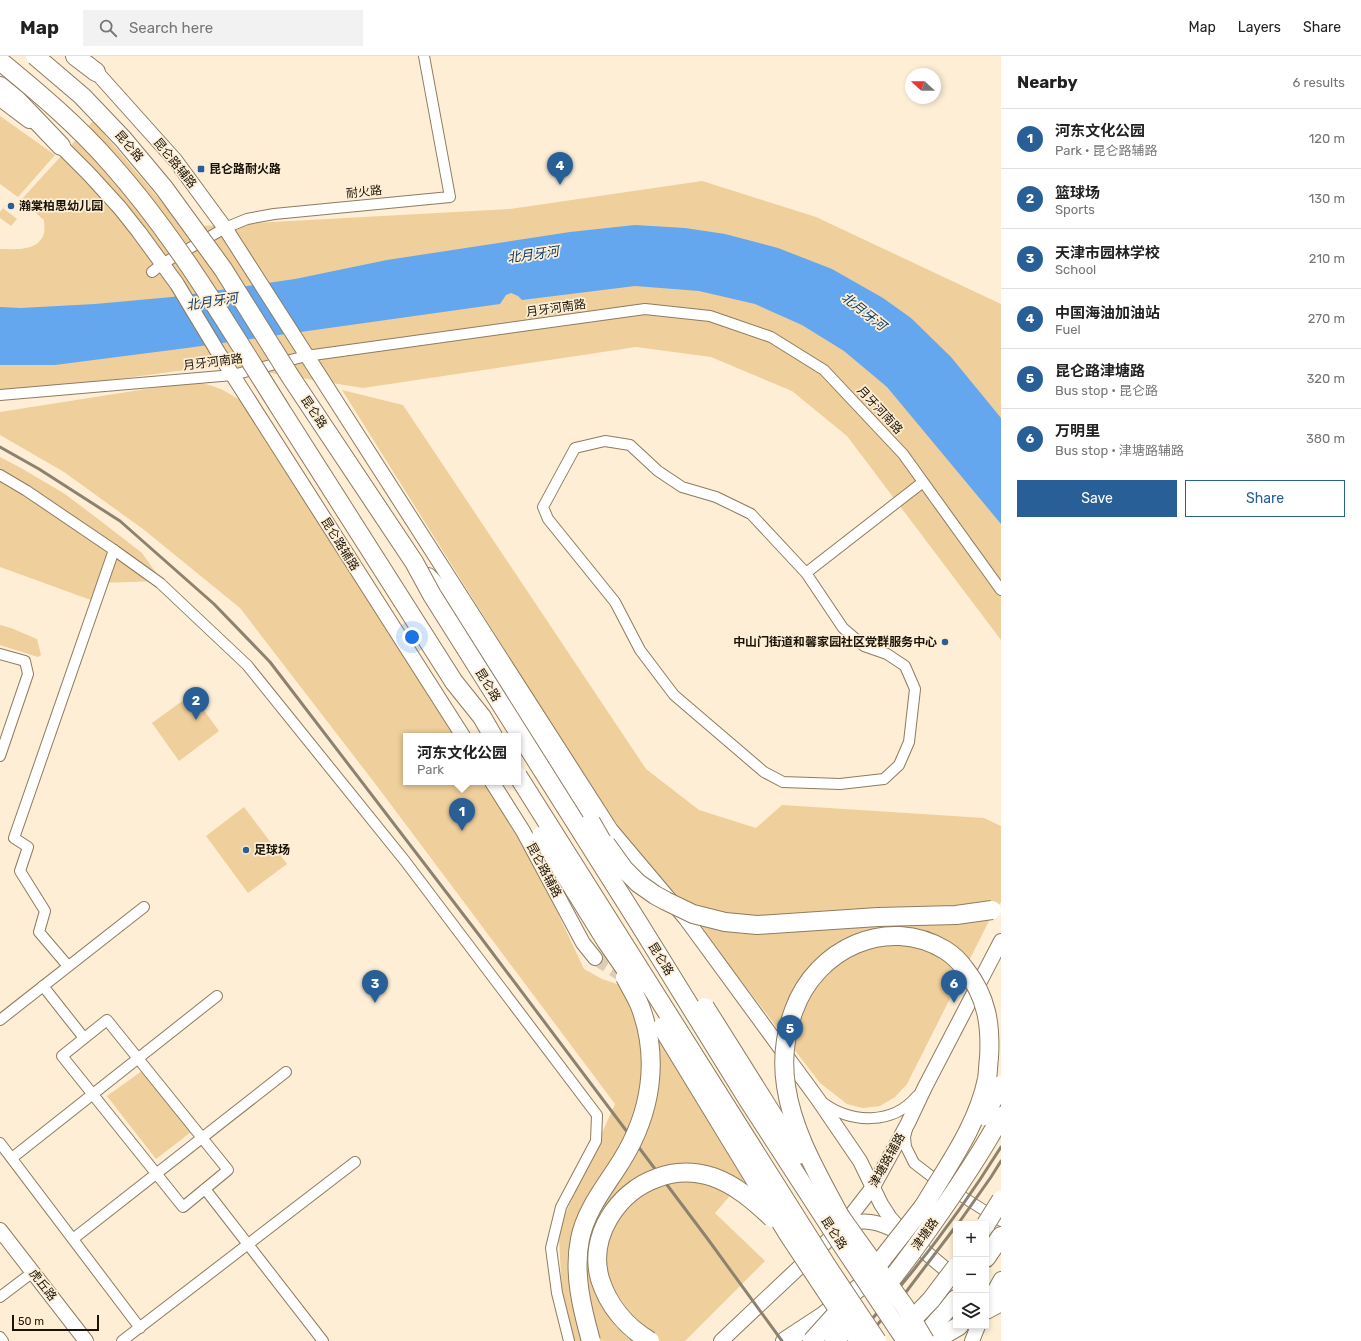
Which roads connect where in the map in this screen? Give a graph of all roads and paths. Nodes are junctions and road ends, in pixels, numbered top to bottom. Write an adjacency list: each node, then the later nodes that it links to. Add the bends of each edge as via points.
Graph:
1 (35, 56): 18 (highway, 昆仑路, bridge, via 82,96 124,139 164,188 223,270)
2 (75, 56): 6 (highway)
3 (82, 56): 6 (main road, 昆仑路辅路)
4 (424, 56): 10 (street, 耐火路, via 450,197 274,214)
5 (0, 61): 22 (highway, 昆仑路, bridge, via 78,129 112,164 157,220 210,298)
6 (96, 72): 10 (main road, 昆仑路辅路, via 175,160)
7 (0, 86): 9 (highway)
8 (0, 99): 9 (main road)
9 (61, 146): 11 (main road, via 120,208 139,232)
10 (225, 228): 11 (street, 耐火路); 12 (main road, 昆仑路辅路)
11 (157, 268): 13 (main road, 昆仑路辅路, via 177,284)
12 (306, 356): 13 (street, 月牙河南路); 16 (street, 月牙河南路, via 644,309 710,316 771,338 824,370 903,454); 48 (main road, 昆仑路辅路, via 611,830 686,919)
13 (233, 375): 14 (street, 月牙河南路); 23 (main road, 昆仑路辅路)
14 (0, 395)
15 (0, 475): 17 (street)
16 (924, 482): 19 (street); 20 (street, 月牙河南路)
17 (114, 550): 38 (street, via 14,838 28,847 20,871 45,911 39,932); 91 (street, via 160,583 247,665 405,861 597,1115 596,1141 561,1207 551,1248 557,1293)
18 (414, 562): 26 (highway, 昆仑路, bridge, via 436,602); 32 (highway, bridge, via 439,589 494,668)
19 (806, 573): 19 (street, via 751,514 716,497 682,487 658,471 630,445 605,441 575,448 543,507 548,519 615,602 640,650 674,695 764,772 783,782 840,784 884,779 899,764 909,742 915,689 905,666 888,654 864,646 843,628)
20 (1001, 590)
21 (0, 654): 28 (street, via 25,661 28,674)
22 (454, 682): 24 (highway); 25 (highway, 昆仑路)
23 (460, 733)
24 (480, 733)
25 (491, 733)
26 (519, 733)
27 (521, 737): 101 (highway, 昆仑路, bridge, via 748,1100)
28 (0, 756)
29 (521, 781): 99 (highway, 昆仑路, bridge)
30 (494, 785): 37 (main road, 昆仑路辅路, via 523,831 582,943)
31 (511, 785): 35 (highway, bridge)
32 (591, 822): 34 (highway, bridge, via 624,869 638,883 686,911 725,922 757,925 956,915); 62 (highway, bridge, via 622,876)
33 (144, 907): 38 (street)
34 (1001, 908)
35 (606, 941): 64 (highway, bridge, via 646,1000); 92 (highway, bridge, via 640,1005 649,1037 650,1074 644,1113 621,1161 593,1204 584,1222 579,1241 579,1287)
36 (1001, 941): 46 (main road, 津塘路辅路)
37 (595, 958)
38 (68, 966): 39 (street)
39 (44, 986): 41 (street); 42 (street)
40 (217, 996): 43 (street)
41 (0, 1020)
42 (84, 1038): 43 (street, via 107,1020); 47 (street, via 62,1056)
43 (138, 1058): 47 (street); 51 (street)
44 (286, 1072): 51 (street)
45 (1001, 1085): 59 (highway, bridge, via 954,1165)
46 (925, 1087): 48 (street, via 906,1108 886,1117 866,1119 847,1115); 50 (main road, 津塘路辅路)
47 (92, 1095): 53 (street); 55 (street)
48 (817, 1098): 56 (main road, 昆仑路辅路, via 860,1161)
49 (1001, 1116): 97 (highway, 津塘路, bridge, via 968,1172 908,1259)
50 (908, 1123): 56 (main road, 津塘路辅路); 61 (street, via 906,1147 914,1163)
51 (202, 1138): 55 (street); 57 (street, via 228,1170)
52 (0, 1143): 53 (street)
53 (12, 1158): 67 (street)
54 (355, 1162): 69 (street)
55 (156, 1174): 57 (street, via 182,1207); 67 (street)
56 (873, 1187): 62 (main road, 津塘路辅路); 65 (main road, via 890,1218)
57 (205, 1189): 69 (street)
58 (1001, 1200): 60 (highway, bridge)
59 (921, 1211): 62 (highway, bridge, via 957,1150 979,1106 987,1078 990,1038 988,1021 980,992 971,977 946,950 919,939 884,936 852,944 823,965 798,1000 788,1028 785,1048 786,1086 795,1124); 75 (highway, bridge)
60 (988, 1221)
61 (1001, 1221)
62 (842, 1223): 65 (main road, via 881,1223); 84 (main road, 津塘路辅路); 103 (highway, bridge, via 905,1307)
63 (0, 1230): 72 (main road, 虎丘路)
64 (788, 1234): 93 (highway, bridge, via 746,1195 713,1177 674,1173 650,1180 632,1190 617,1205 609,1218 600,1239 598,1265 602,1284 614,1308 631,1328); 98 (highway, bridge)
65 (905, 1235): 73 (main road)
66 (1001, 1236): 70 (highway)
67 (73, 1240): 81 (street)
68 (0, 1244): 72 (main road, 虎丘路)
69 (249, 1244): 81 (street); 90 (street)
70 (987, 1257)
71 (953, 1271): 100 (highway, bridge, via 931,1300)
72 (29, 1275): 76 (street); 87 (main road, 虎丘路); 88 (main road, 虎丘路)
73 (953, 1275)
74 (1001, 1279): 77 (main road)
75 (860, 1287): 95 (highway, bridge); 96 (highway, bridge)
76 (0, 1297)
77 (989, 1301)
78 (953, 1302): 102 (highway)
79 (1001, 1302): 80 (highway)
80 (989, 1308)
81 (140, 1328): 89 (street)
82 (953, 1329): 104 (highway)
83 (977, 1329): 105 (main road)
84 (733, 1334): 94 (main road, 津塘路辅路)
85 (0, 1337): 86 (street)
86 (3, 1341)
87 (74, 1341)
88 (86, 1341)
89 (122, 1341)
90 (323, 1341)
91 (569, 1341)
92 (591, 1341)
93 (650, 1341)
94 (721, 1341)
95 (785, 1341)
96 (812, 1341)
97 (834, 1341)
98 (859, 1341)
99 (877, 1341)
100 (893, 1341)
101 (906, 1341)
102 (920, 1341)
103 (925, 1341)
104 (933, 1341)
105 (972, 1341)

